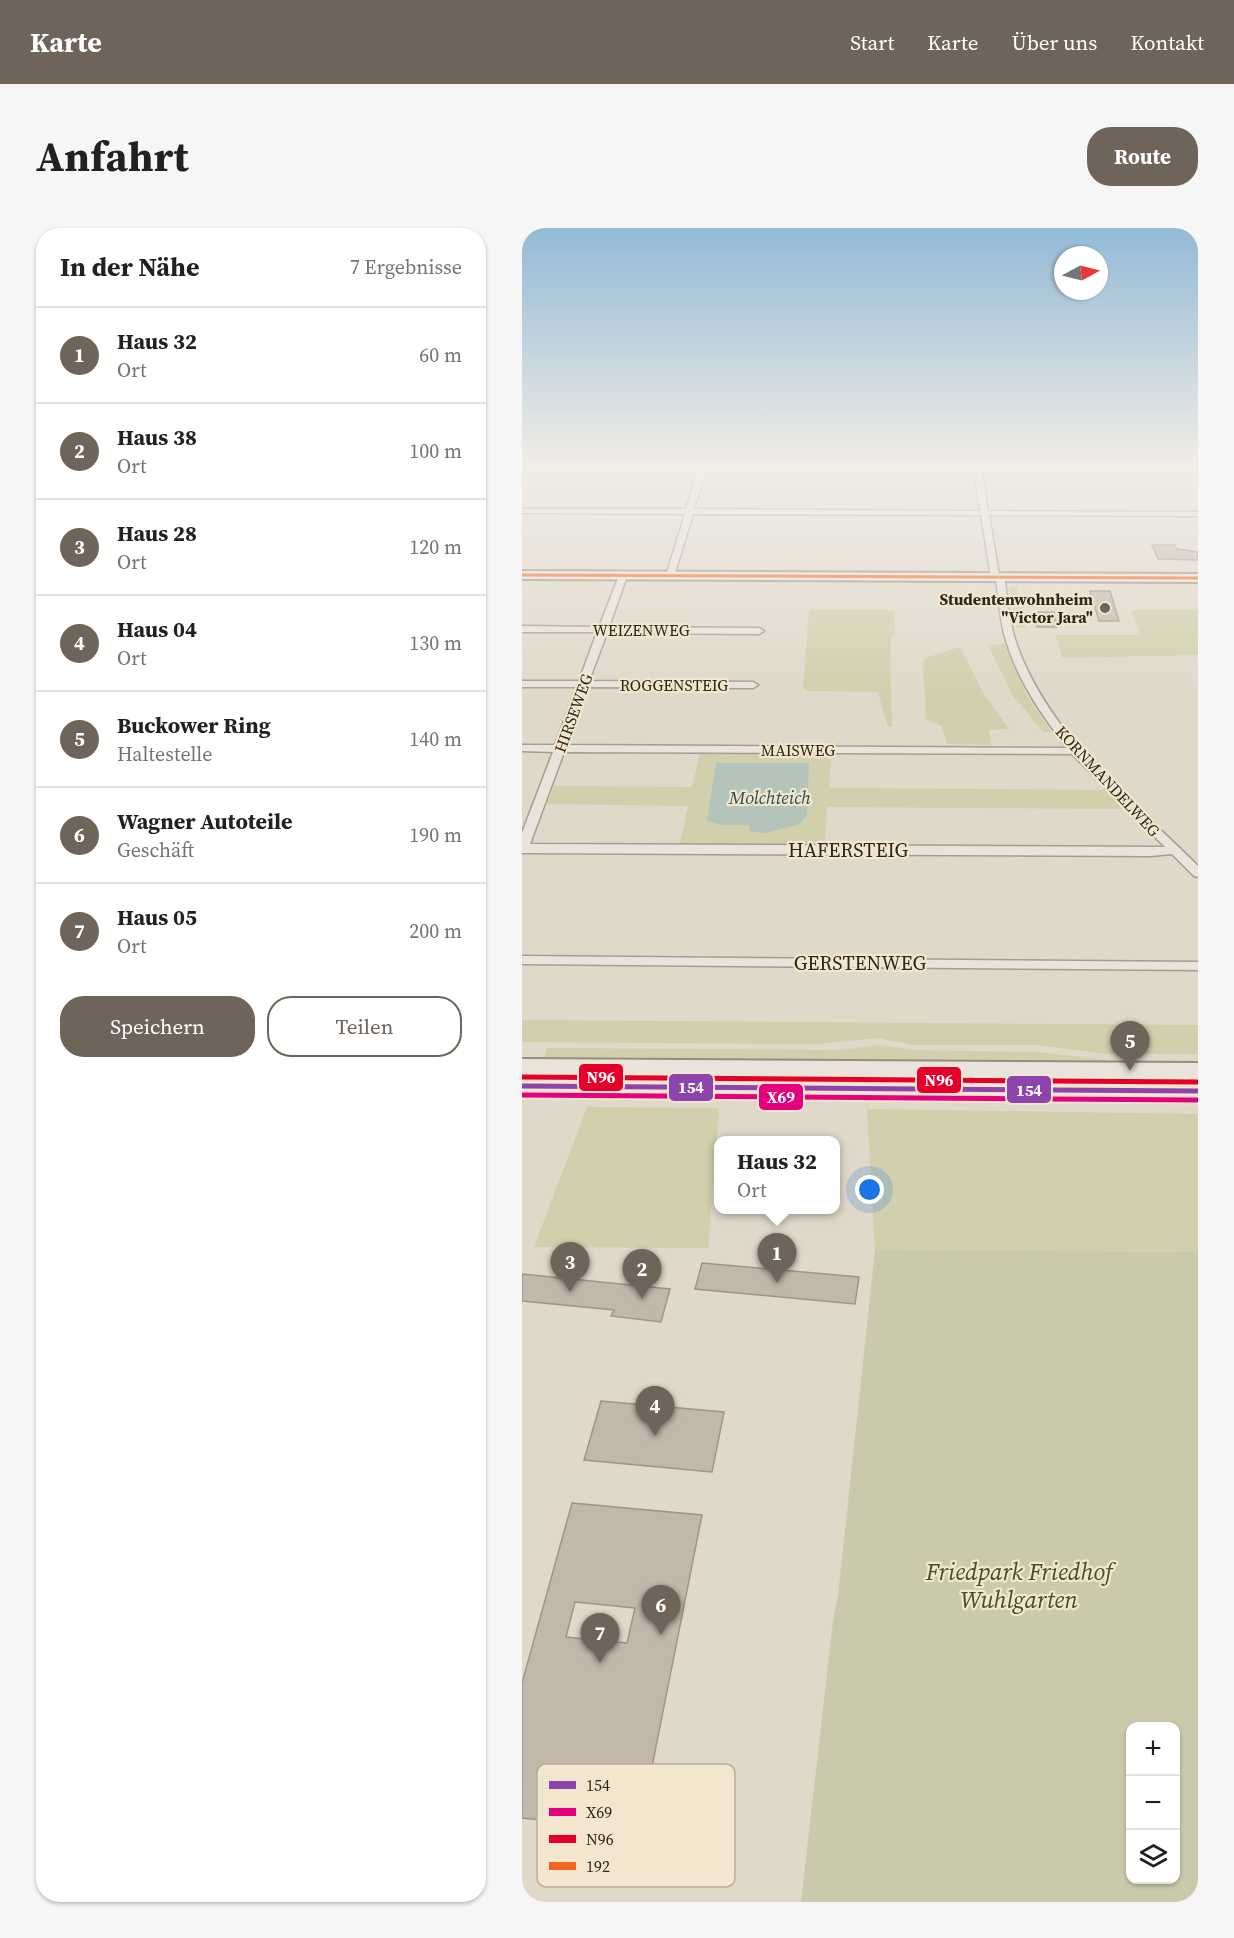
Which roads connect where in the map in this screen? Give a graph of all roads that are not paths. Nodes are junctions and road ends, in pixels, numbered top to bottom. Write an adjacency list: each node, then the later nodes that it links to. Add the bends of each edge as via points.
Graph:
1 (680, 542): 5 (street)
2 (990, 542): 6 (street, KORNMANDELWEG)
3 (522, 575): 4 (main road)
4 (623, 576): 5 (main road); 9 (street, HIRSEWEG)
5 (670, 576): 6 (main road)
6 (997, 577): 7 (main road); 16 (street, KORNMANDELWEG, via 1011,642 1021,667 1040,705)
7 (1198, 578)
8 (522, 629): 9 (street, WEIZENWEG)
9 (603, 629): 10 (street, WEIZENWEG); 12 (street, HIRSEWEG)
10 (759, 631)
11 (522, 684): 12 (street, ROGGENSTEIG)
12 (585, 684): 13 (street, ROGGENSTEIG); 15 (street, HIRSEWEG)
13 (753, 685)
14 (522, 748): 15 (street, MAISWEG)
15 (560, 749): 16 (street, MAISWEG); 17 (street, HIRSEWEG)
16 (1075, 750): 18 (street, KORNMANDELWEG)
17 (522, 848): 18 (street, HAFERSTEIG)
18 (1173, 850): 19 (street, KORNMANDELWEG)
19 (1198, 873)
20 (522, 960): 21 (street, GERSTENWEG)
21 (1198, 966)
22 (522, 1066): 23 (main road)
23 (1198, 1071)
24 (522, 1086): 25 (main road)
25 (1198, 1091)

